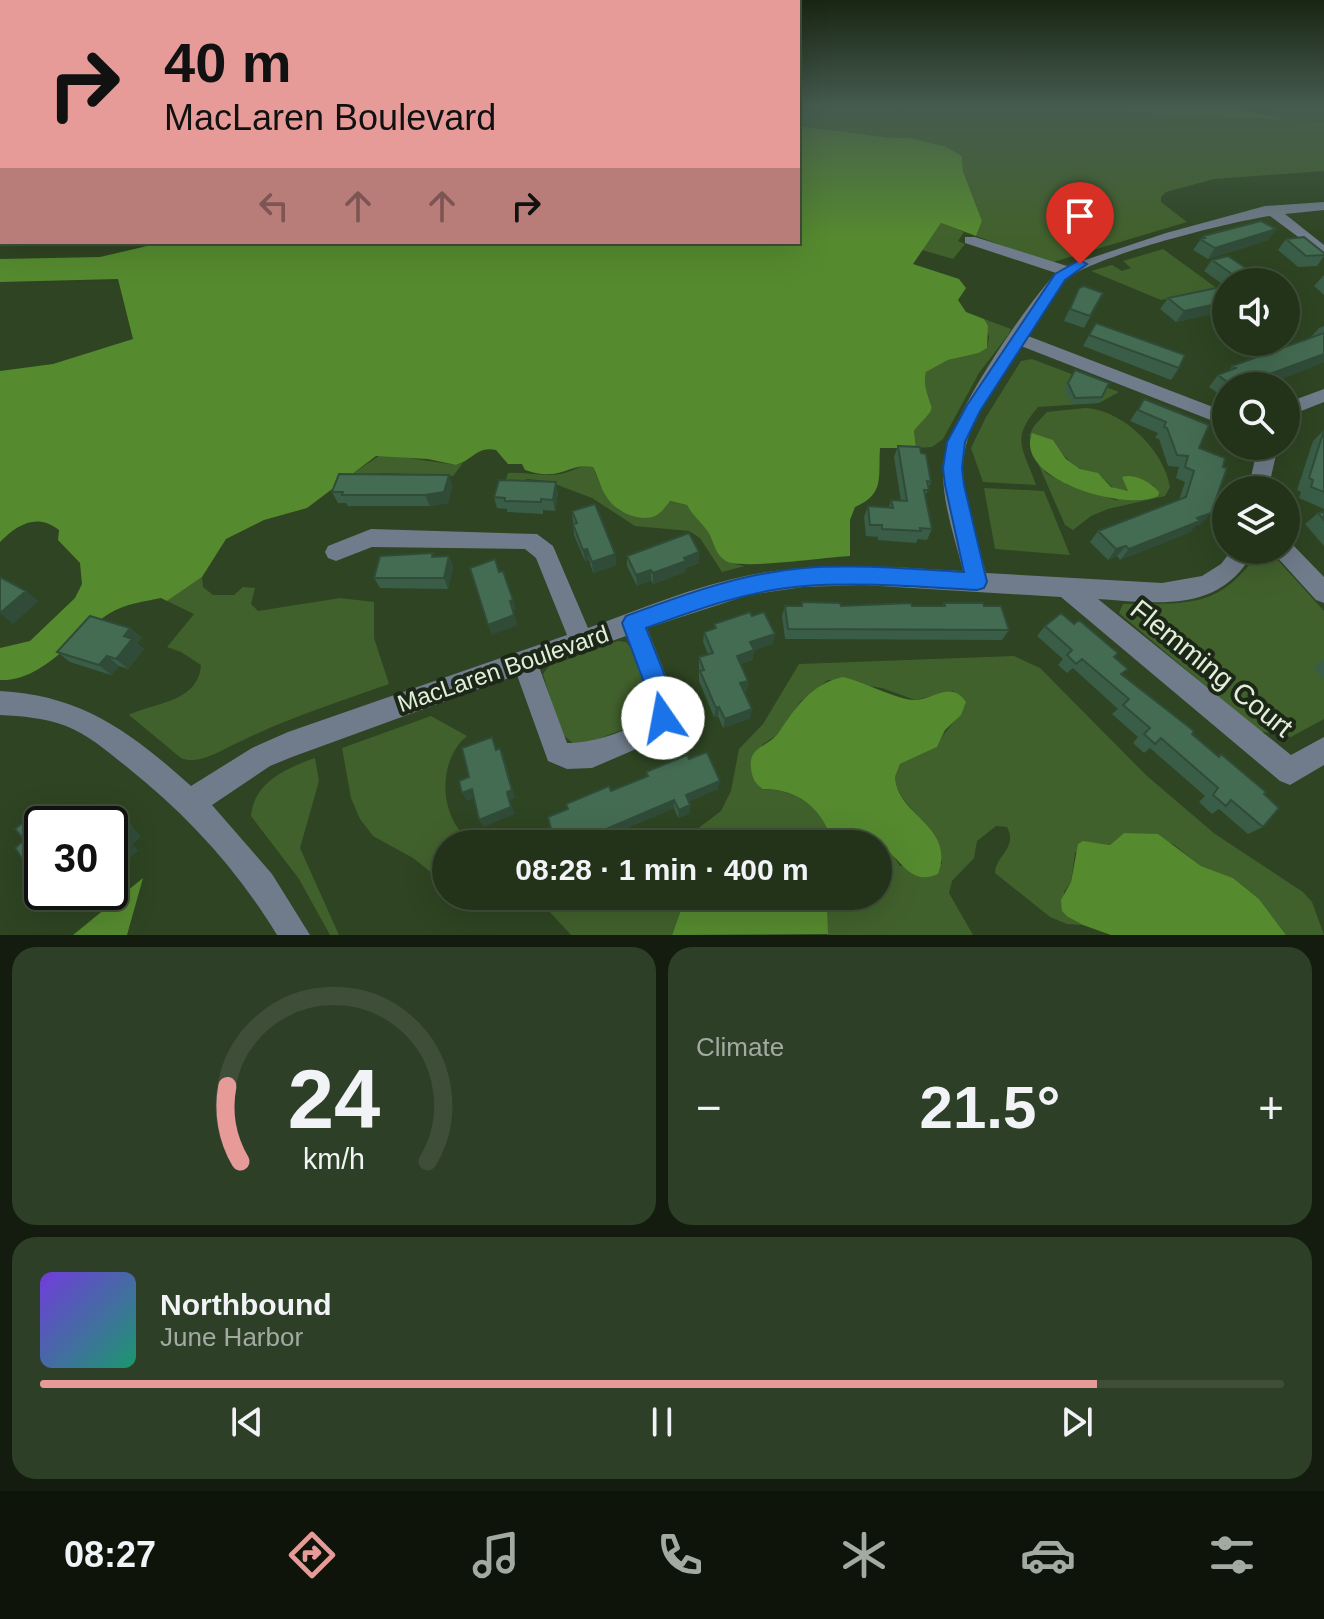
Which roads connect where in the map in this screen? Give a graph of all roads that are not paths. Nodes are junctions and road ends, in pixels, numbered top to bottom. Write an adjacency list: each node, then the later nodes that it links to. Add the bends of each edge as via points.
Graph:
1 (1324, 206): 2 (street)
2 (1270, 209): 4 (street); 5 (street)
3 (970, 240): 5 (street)
4 (1324, 252)
5 (1067, 271): 6 (street)
6 (1019, 339): 9 (street); 13 (street, via 964,424 954,452 955,485)
7 (1324, 395): 8 (street)
8 (1300, 404)
9 (1212, 414)
10 (336, 552): 17 (street, via 371,538 529,540 545,552)
11 (1236, 564): 14 (street, MacLaren Boulevard, via 1206,586 1187,591)
12 (1297, 564): 15 (street)
13 (977, 582): 14 (street, MacLaren Boulevard); 16 (street, MacLaren Boulevard, via 803,577 749,585)
14 (1066, 587): 20 (street, Flemming Court, via 1290,771)
15 (1324, 593)
16 (633, 623): 17 (street, MacLaren Boulevard); 18 (street, via 664,704 663,718 655,728 580,758 557,752)
17 (581, 641): 18 (street, MacLaren Boulevard)
18 (525, 661): 21 (street, MacLaren Boulevard, via 288,745)
19 (0, 703): 21 (street, via 46,708 82,720)
20 (1324, 750)
21 (191, 802): 22 (street, via 248,862)
22 (294, 935)

